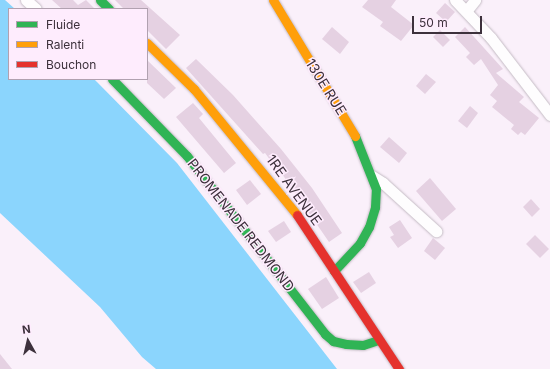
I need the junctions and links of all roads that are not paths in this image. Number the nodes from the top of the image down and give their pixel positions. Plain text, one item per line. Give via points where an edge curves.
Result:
1 (26, 0) edge
2 (100, 0) edge
3 (273, 0) edge
4 (455, 0) edge
5 (475, 0) edge
6 (35, 8) edge
7 (108, 8) edge
8 (467, 10) junction
9 (148, 44) edge
10 (113, 80) edge
11 (550, 115) edge
12 (372, 176) junction
13 (436, 231) dead end
14 (334, 271) junction
15 (378, 340) junction
16 (399, 369) edge

1 - 6 street
2 - 7 street
3 - 12 street, 130E RUE via 353,131
4 - 8 street
5 - 8 street
8 - 11 street
9 - 14 street, 1RE AVENUE via 194,89 262,167 291,205
10 - 15 street, PROMENADE REDMOND via 187,156 333,341 363,345
12 - 13 street
12 - 14 street, 130E RUE via 376,188 369,227 360,244
14 - 15 street, 1RE AVENUE
15 - 16 street, 1RE AVENUE

